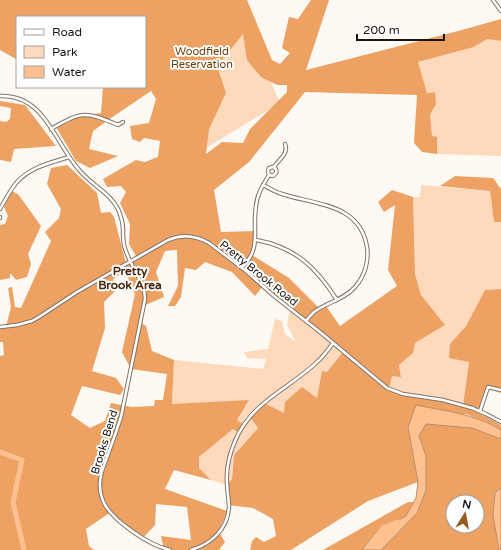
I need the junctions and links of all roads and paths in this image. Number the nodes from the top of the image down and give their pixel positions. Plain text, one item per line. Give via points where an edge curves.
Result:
1 (493, 0) edge
2 (501, 11) edge
3 (0, 96) edge
4 (123, 122) dead end
5 (51, 129) junction
6 (285, 144) dead end
7 (69, 157) junction
8 (274, 167) junction
9 (269, 175) junction
10 (263, 185) junction
11 (0, 209) edge
12 (256, 240) junction
13 (131, 261) junction
14 (242, 268) junction
15 (337, 300) junction
16 (306, 321) junction
17 (0, 327) edge
18 (333, 343) junction
19 (501, 390) edge
20 (480, 411) junction
21 (501, 422) edge
22 (170, 550) edge
23 (191, 550) edge

1 - 2 street
3 - 5 street, Brooks Bend via 14,97 31,104
4 - 5 street via 118,125 93,115 82,115 68,119
5 - 7 street, Brooks Bend
6 - 8 street via 284,155
7 - 11 street via 27,173 12,188
7 - 13 street, Brooks Bend via 80,172 109,196 118,208 123,224 124,245
8 - 9 street via 268,169
8 - 9 street via 276,173 273,176
9 - 10 street
10 - 12 street via 256,205
10 - 15 street via 281,194 338,209 359,227 367,249 366,268 354,289
12 - 14 street via 249,260
12 - 15 street via 280,246 304,261 324,280
13 - 14 street, Pretty Brook Road via 173,238 192,236 209,243
13 - 17 street, Pretty Brook Road via 32,321
13 - 22 street, Brooks Bend via 144,288 144,304 121,416 102,471 100,487 103,501 112,514 148,541
14 - 16 street, Pretty Brook Road
15 - 16 street via 314,312
16 - 18 street, Pretty Brook Road
18 - 20 street, Pretty Brook Road via 387,388
18 - 23 street via 318,362 260,406 244,425 232,449 228,466 229,508 224,524 210,541
19 - 20 street via 488,387
20 - 21 street, Pretty Brook Road

